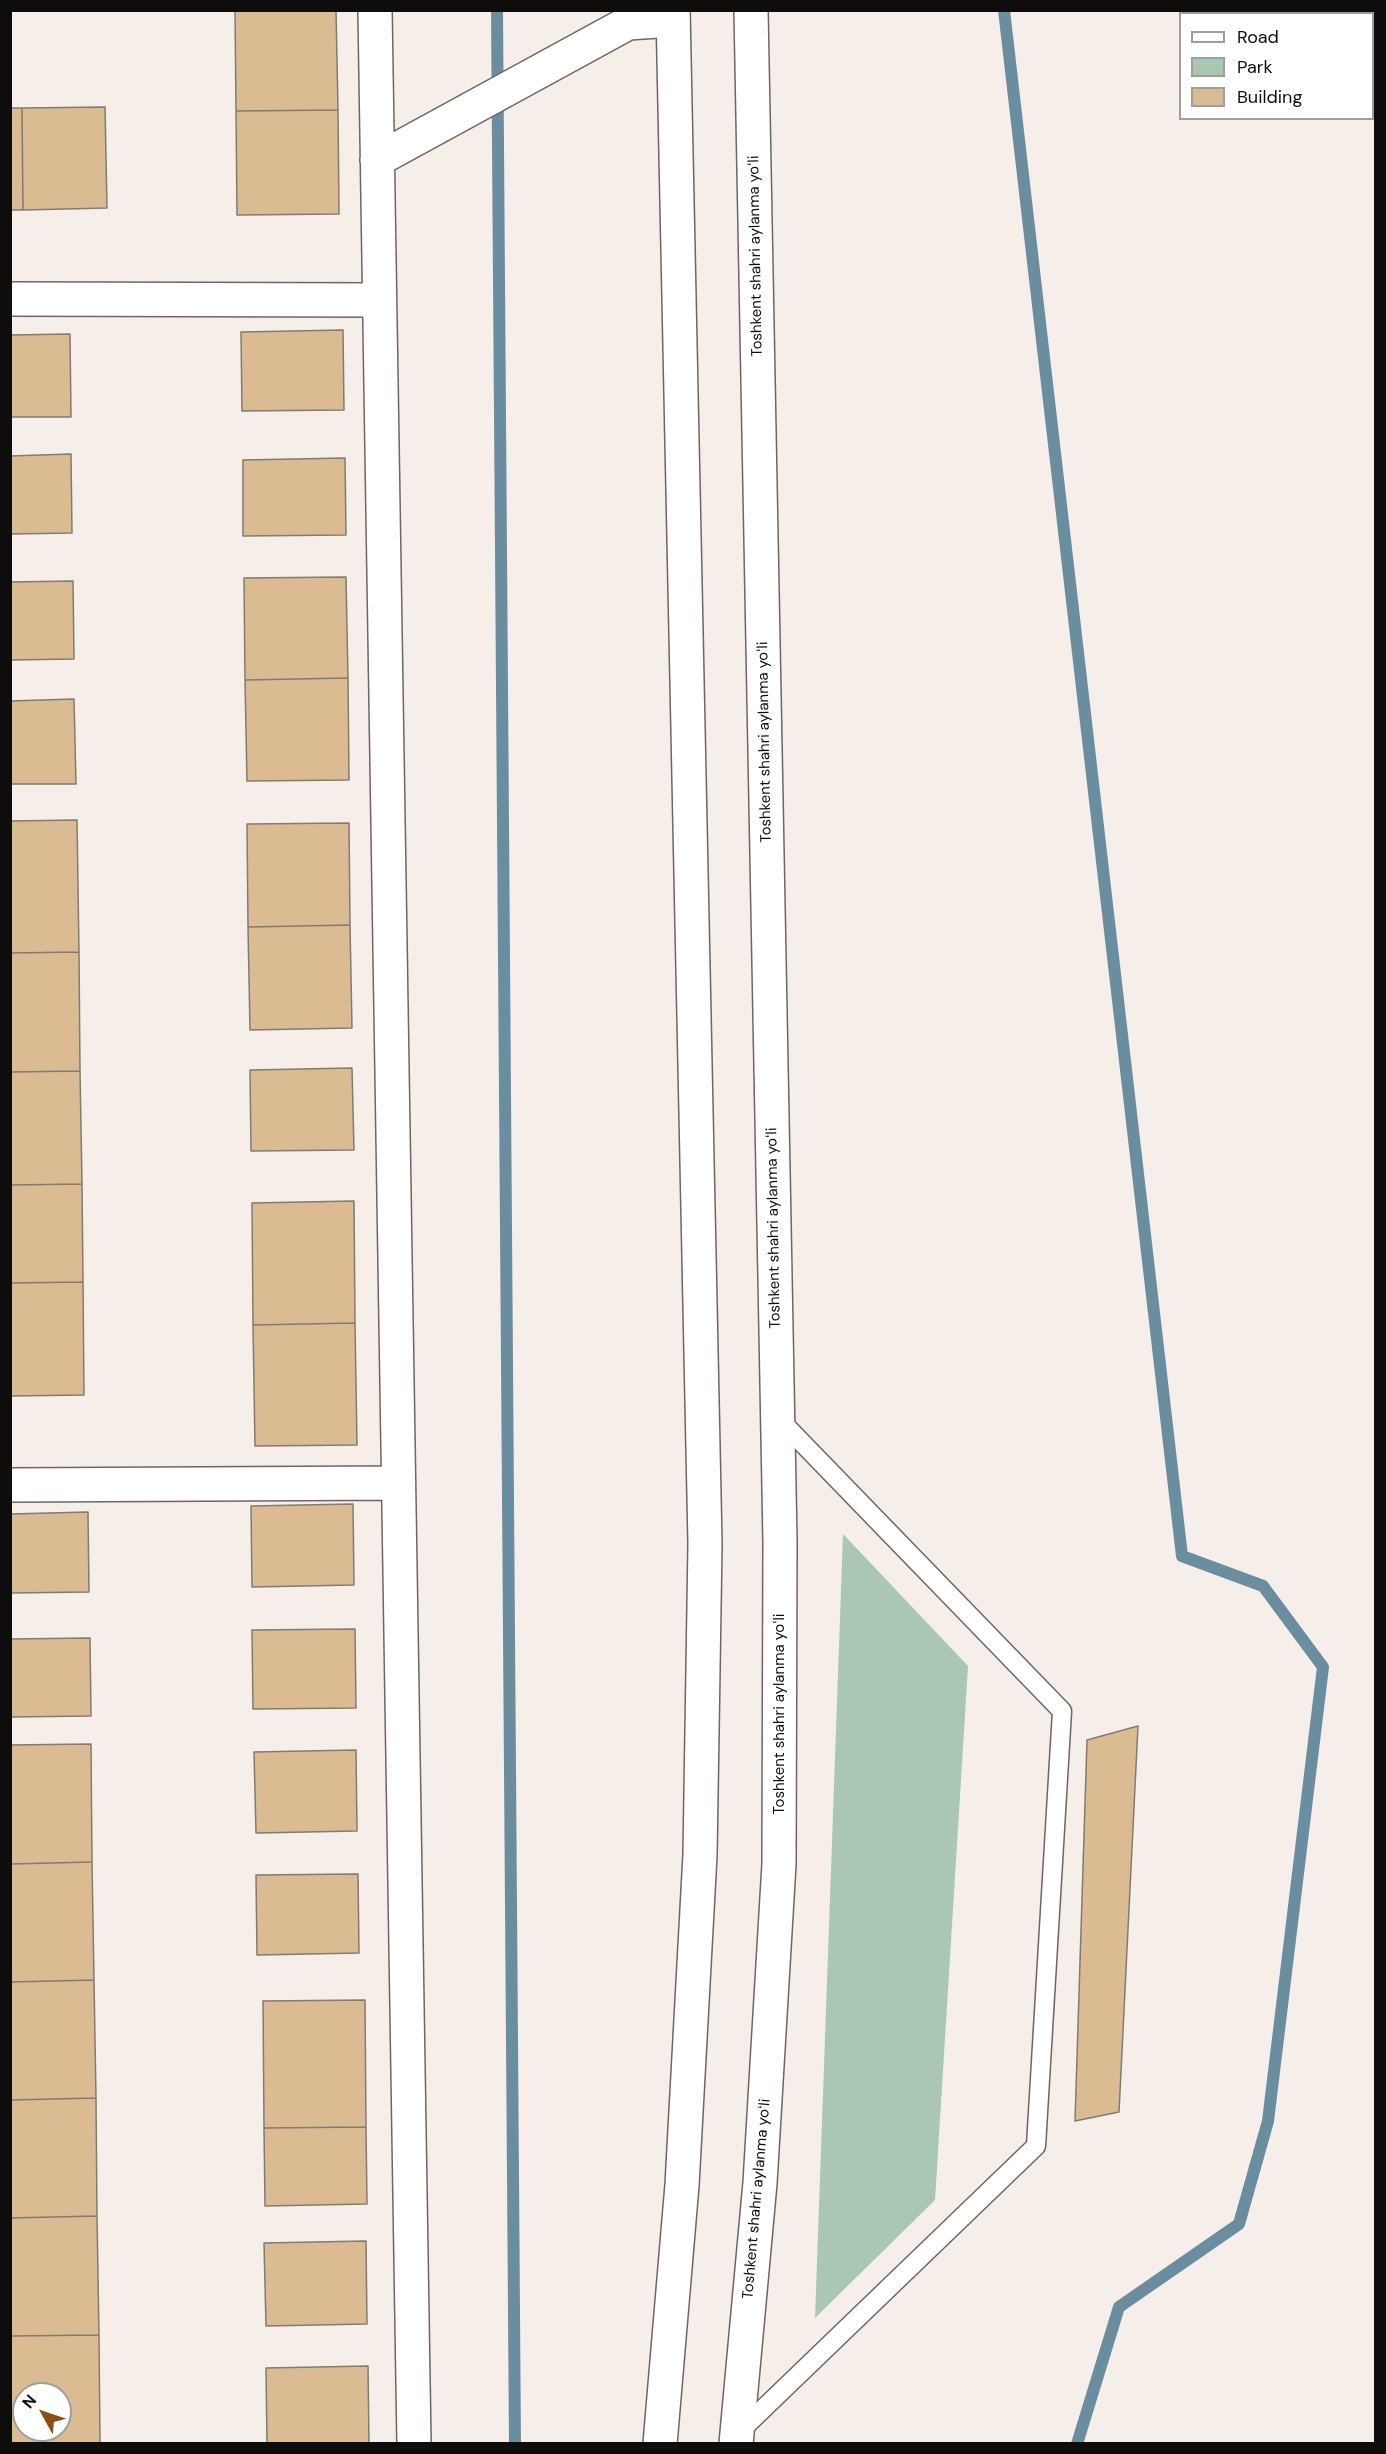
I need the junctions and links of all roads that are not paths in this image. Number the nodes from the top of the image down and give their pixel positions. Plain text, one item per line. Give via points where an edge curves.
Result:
1 (375, 10) edge
2 (751, 10) edge
3 (673, 15) edge
4 (377, 160) junction
5 (10, 299) edge
6 (379, 300) junction
7 (777, 1418) junction
8 (398, 1483) junction
9 (10, 1485) edge
10 (737, 2439) edge
11 (414, 2444) edge
12 (660, 2444) edge

1 - 4 main road
2 - 7 main road, Toshkent shahri aylanma yoʻli
3 - 4 main road via 628,22
3 - 12 main road via 705,1544 700,1855 681,2197
4 - 6 main road
5 - 6 main road
6 - 8 main road
7 - 10 main road, Toshkent shahri aylanma yoʻli via 779,1864 760,2183
7 - 10 lane via 1062,1711 1036,2146
8 - 9 main road
8 - 11 main road

